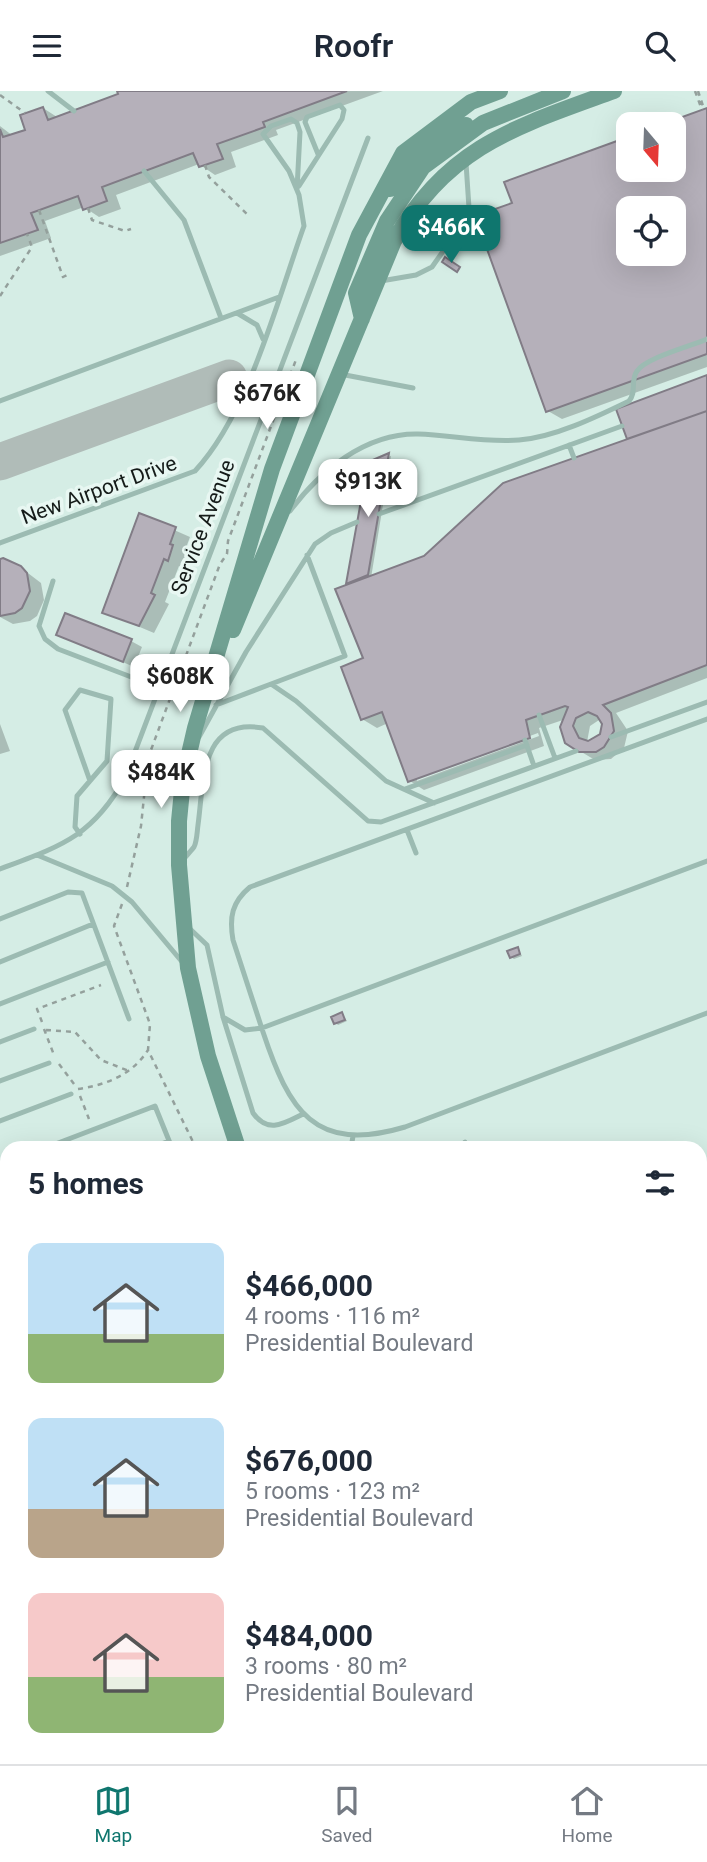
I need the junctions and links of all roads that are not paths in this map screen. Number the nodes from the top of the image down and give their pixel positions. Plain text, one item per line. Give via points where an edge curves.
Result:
1 (48, 91) edge
2 (500, 91) edge
3 (548, 91) edge
4 (563, 91) edge
5 (614, 91) edge
6 (74, 111) dead end
7 (368, 138) dead end
8 (318, 154) junction
9 (467, 156) junction
10 (144, 171) dead end
11 (297, 189) junction
12 (376, 203) junction
13 (377, 283) junction
14 (279, 297) junction
15 (237, 313) junction
16 (221, 319) junction
17 (362, 319) junction
18 (263, 339) junction
19 (707, 339) edge
20 (340, 374) junction
21 (413, 388) dead end
22 (0, 401) edge
23 (622, 426) dead end
24 (569, 445) junction
25 (574, 458) dead end
26 (379, 514) dead end
27 (357, 522) dead end
28 (0, 543) edge
29 (307, 555) junction
30 (259, 569) junction
31 (53, 581) dead end
32 (211, 680) junction
33 (271, 684) junction
34 (160, 688) junction
35 (707, 702) edge
36 (216, 705) junction
37 (539, 715) dead end
38 (707, 719) edge
39 (611, 737) dead end
40 (576, 751) dead end
41 (555, 758) junction
42 (188, 759) junction
43 (534, 766) junction
44 (90, 781) junction
45 (403, 789) junction
46 (433, 803) junction
47 (407, 830) junction
48 (79, 834) junction
49 (416, 853) dead end
50 (37, 855) junction
51 (707, 861) edge
52 (179, 865) junction
53 (0, 869) edge
54 (0, 919) edge
55 (183, 923) junction
56 (93, 924) junction
57 (0, 962) edge
58 (108, 963) junction
59 (188, 968) junction
60 (0, 1004) edge
61 (707, 1013) edge
62 (223, 1017) junction
63 (129, 1019) dead end
64 (262, 1028) junction
65 (34, 1029) dead end
66 (0, 1042) edge
67 (49, 1063) dead end
68 (0, 1081) edge
69 (71, 1094) dead end
70 (303, 1114) junction
71 (0, 1121) edge
72 (353, 1136) junction
73 (64, 1141) edge
74 (168, 1141) edge
75 (236, 1141) edge
76 (352, 1141) edge

1 - 6 lane
2 - 12 main road via 471,102 403,153
3 - 12 main road via 482,116 438,141
4 - 17 main road via 483,124 423,167 387,221 356,293
5 - 9 main road via 523,125
7 - 34 lane, Service Avenue
8 - 8 lane via 342,119 340,105 307,117
8 - 11 lane
9 - 13 main road via 434,183 411,211
9 - 13 lane via 469,208 432,267
10 - 16 lane via 184,220
11 - 11 lane via 263,134 291,119 300,132
11 - 14 lane, New Airport Drive via 304,226
12 - 32 main road via 338,286 272,469
13 - 17 main road
14 - 15 lane
14 - 18 lane, New Airport Drive
15 - 16 lane
15 - 18 lane via 257,325
16 - 22 lane
17 - 20 main road
18 - 28 lane, New Airport Drive via 233,419 195,471
19 - 30 lane via 646,363 637,370 632,398 617,407 535,438 414,434 376,442 348,455 322,474 291,509
20 - 21 lane
20 - 30 main road
23 - 24 lane
24 - 25 lane
24 - 26 lane
27 - 29 lane via 331,533
29 - 33 lane via 345,656
29 - 36 lane
30 - 32 main road
31 - 34 lane via 39,626 45,639 58,649
32 - 42 main road
33 - 36 lane
33 - 45 lane via 386,781
34 - 48 lane, Service Avenue via 109,807
35 - 39 lane
36 - 42 lane
37 - 41 lane
38 - 47 lane
40 - 41 lane
41 - 43 lane
42 - 52 main road via 179,821
43 - 45 lane via 526,742
43 - 46 lane
44 - 44 lane via 65,710 80,690 111,699 107,761
44 - 48 lane via 77,796 75,827
45 - 46 lane
46 - 52 lane via 381,822 368,821 263,727 248,725 228,730 206,760 195,845
47 - 49 lane
47 - 64 lane via 250,887 236,902 230,922 233,940
48 - 50 lane, Service Avenue
50 - 53 lane, Service Avenue
50 - 59 lane via 112,886 132,902
51 - 64 lane
52 - 55 main road
54 - 56 lane via 68,892 82,893
55 - 59 main road
55 - 62 lane via 207,945
56 - 57 lane
56 - 58 lane
58 - 60 lane
58 - 63 lane
59 - 75 main road via 208,1056
61 - 72 lane via 405,1127
62 - 64 lane via 245,1030
62 - 70 lane via 253,1113 260,1122 269,1127 280,1125
64 - 70 lane via 279,1081
65 - 66 lane
67 - 68 lane
69 - 71 lane
70 - 72 lane
72 - 76 lane
73 - 74 lane via 155,1107

